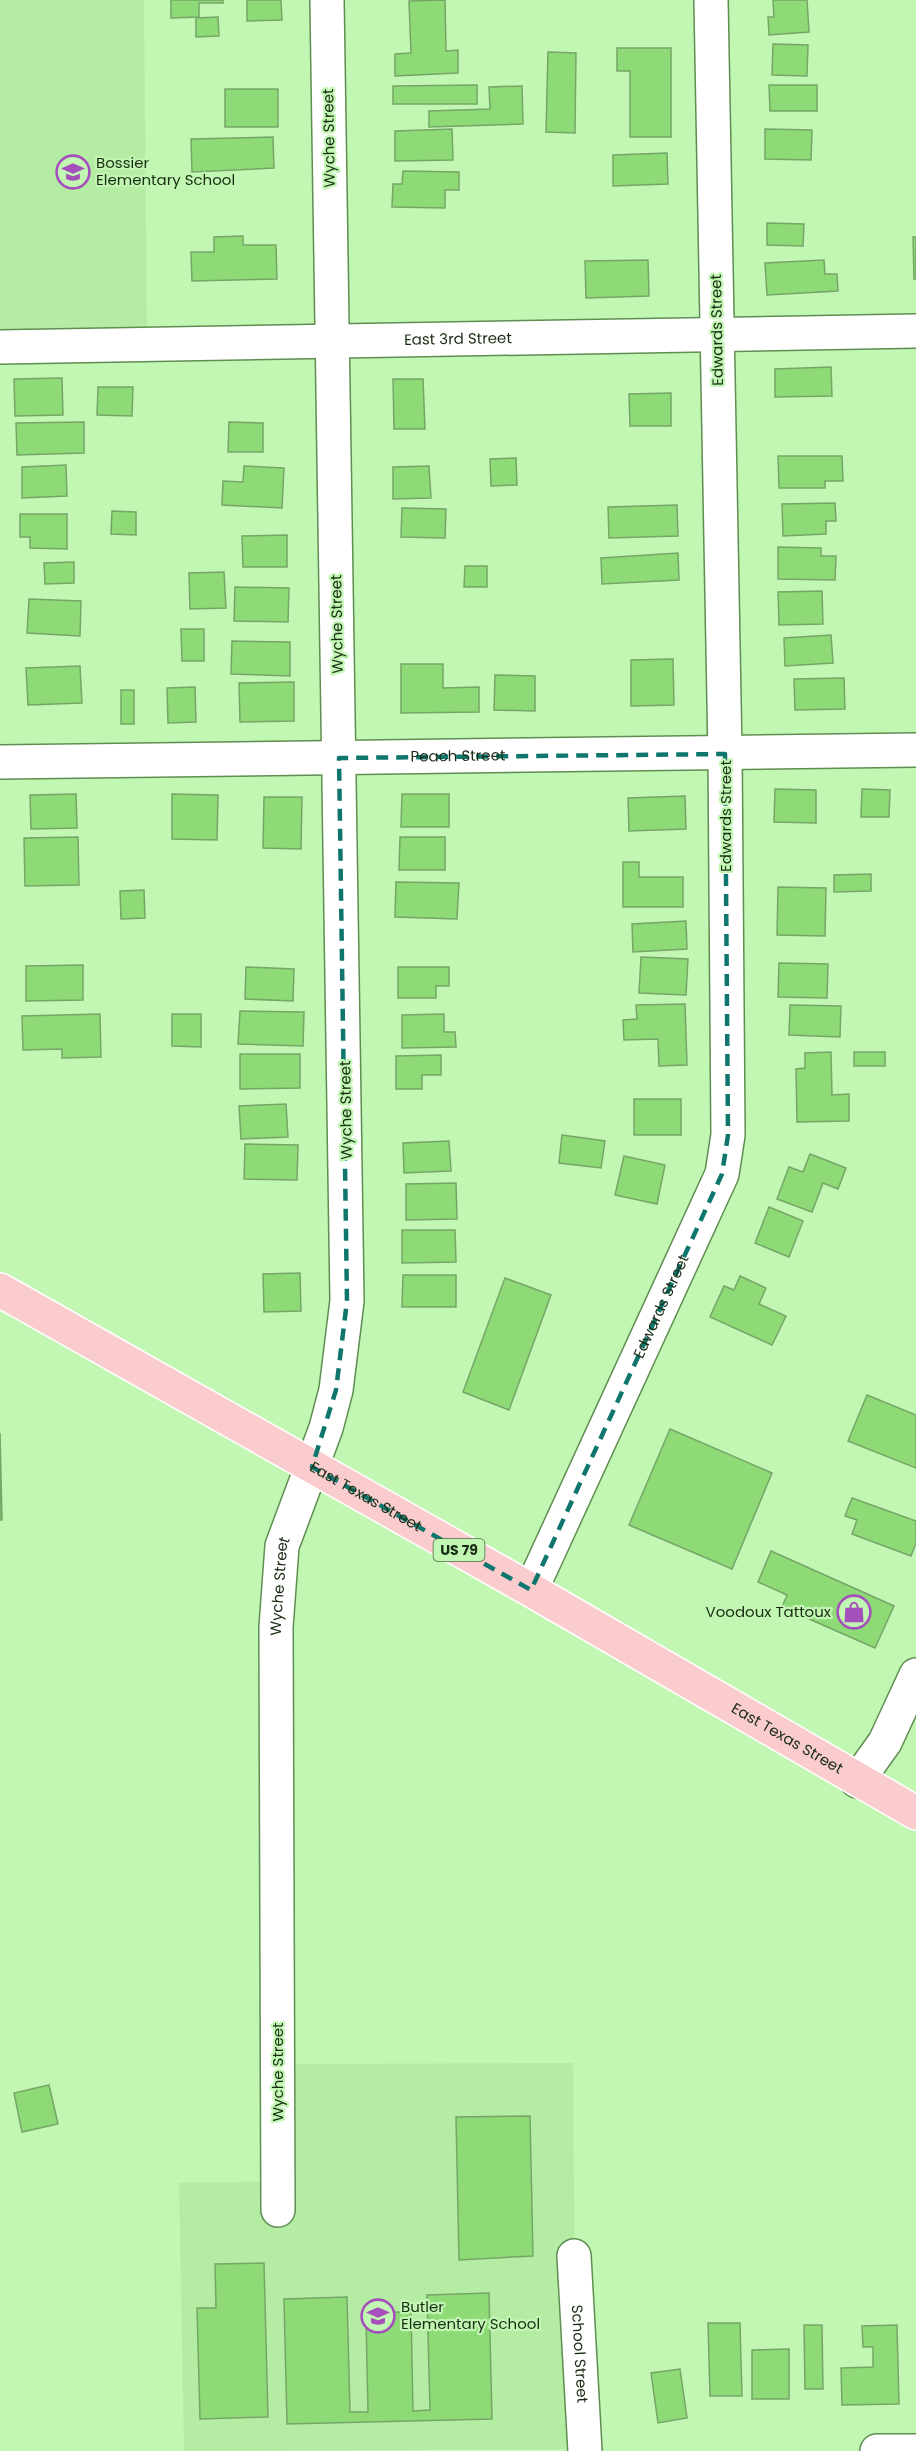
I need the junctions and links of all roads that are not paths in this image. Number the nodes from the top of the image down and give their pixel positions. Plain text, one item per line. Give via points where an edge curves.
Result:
1 (327, 0) edge
2 (711, 0) edge
3 (916, 331) edge
4 (717, 334) junction
5 (333, 340) junction
6 (0, 347) edge
7 (916, 750) edge
8 (725, 754) junction
9 (339, 758) junction
10 (0, 762) edge
11 (0, 1290) edge
12 (312, 1467) junction
13 (531, 1590) junction
14 (916, 1676) edge
15 (857, 1780) junction
16 (916, 1813) edge
17 (278, 2210) dead end
18 (574, 2256) dead end
19 (585, 2451) edge
20 (877, 2451) edge
21 (916, 2451) edge

1 - 5 street, Wyche Street
2 - 4 street, Edwards Street
3 - 4 street, East 3rd Street
4 - 5 street, East 3rd Street
4 - 8 street, Edwards Street
5 - 6 street, East 3rd Street
5 - 9 street, Wyche Street
7 - 8 street, Peach Street
8 - 9 street, Peach Street
8 - 13 street, Edwards Street via 728,1135 722,1174
9 - 10 street, Peach Street
9 - 12 street, Wyche Street via 347,1301 336,1390
11 - 12 main road, East Texas Street / US 79
12 - 13 main road, East Texas Street / US 79
12 - 17 street, Wyche Street via 282,1546 276,1627
13 - 15 main road, East Texas Street / US 79
14 - 15 street via 885,1742
15 - 16 main road, East Texas Street / US 79
18 - 19 street, School Street
20 - 21 street

